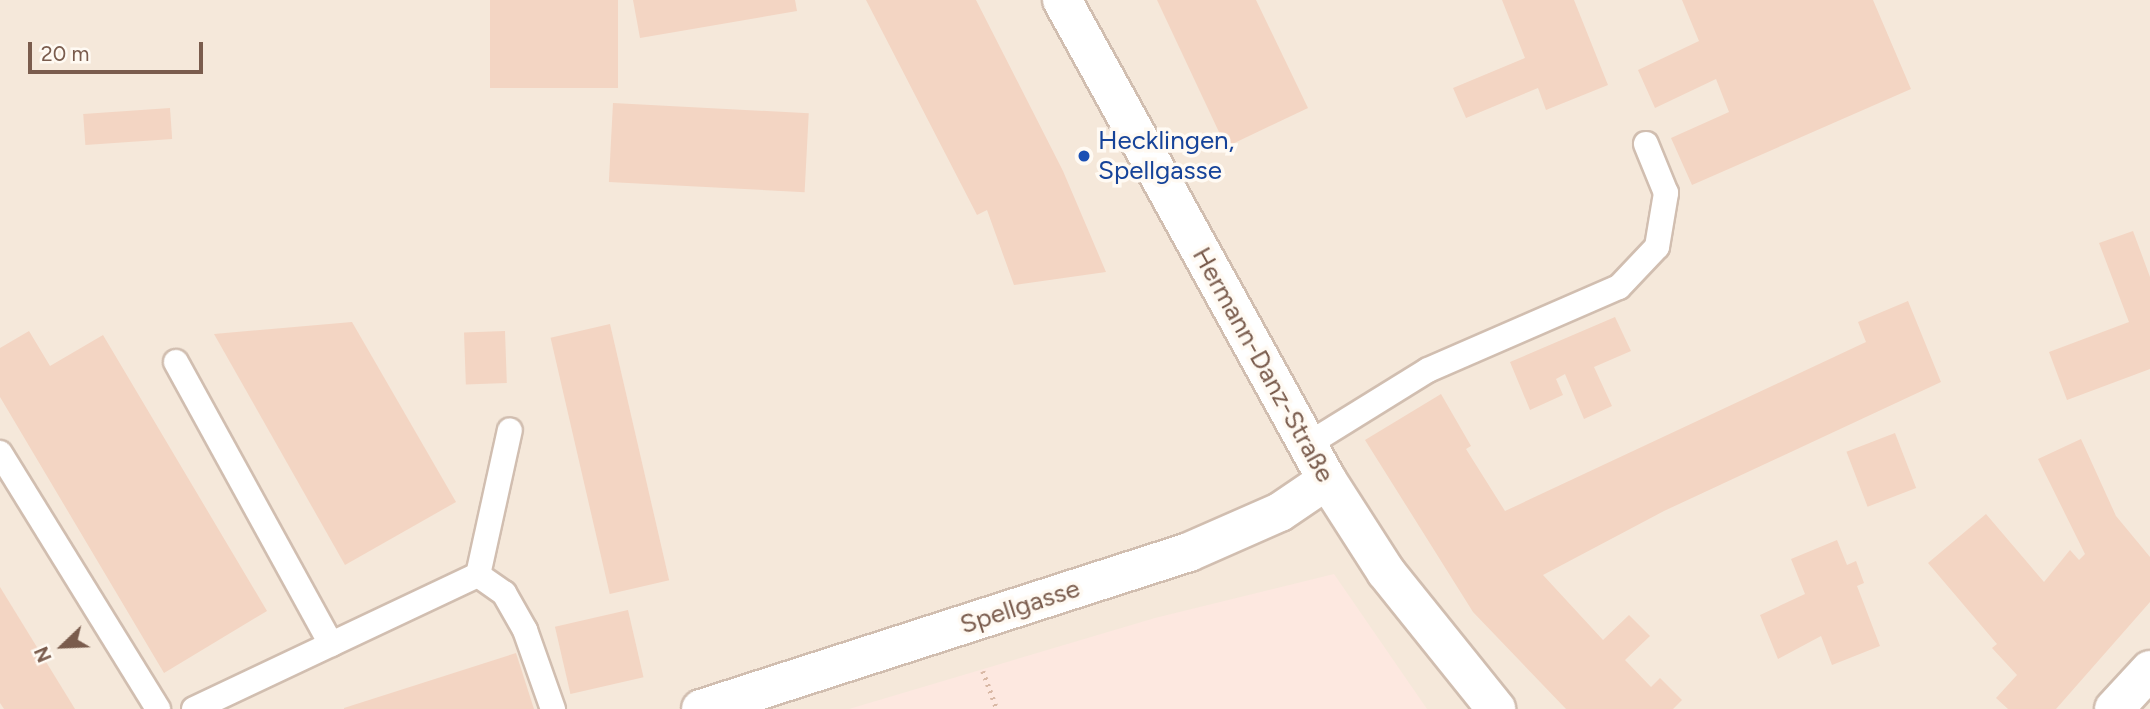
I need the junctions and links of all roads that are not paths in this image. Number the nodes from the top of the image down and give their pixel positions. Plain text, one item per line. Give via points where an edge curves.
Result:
1 (1062, 0) edge
2 (1646, 144) dead end
3 (176, 362) dead end
4 (510, 430) dead end
5 (1307, 445) junction
6 (0, 453) edge
7 (1327, 480) junction
8 (478, 575) junction
9 (331, 644) junction
10 (2150, 670) edge
11 (159, 709) edge
12 (194, 709) edge
13 (553, 709) edge
14 (701, 709) edge
15 (1496, 709) edge
16 (2113, 709) edge

1 - 5 street, Hermann-Danz-Straße
2 - 5 lane via 1666,192 1657,247 1619,287 1428,370
3 - 9 lane
4 - 8 lane
5 - 7 street, Hermann-Danz-Straße
6 - 11 lane
7 - 14 street, Spellgasse via 1280,512 1189,552
7 - 15 street, Hermann-Danz-Straße via 1386,572
8 - 9 lane
8 - 13 lane via 504,593 525,630
9 - 12 lane
10 - 16 street

